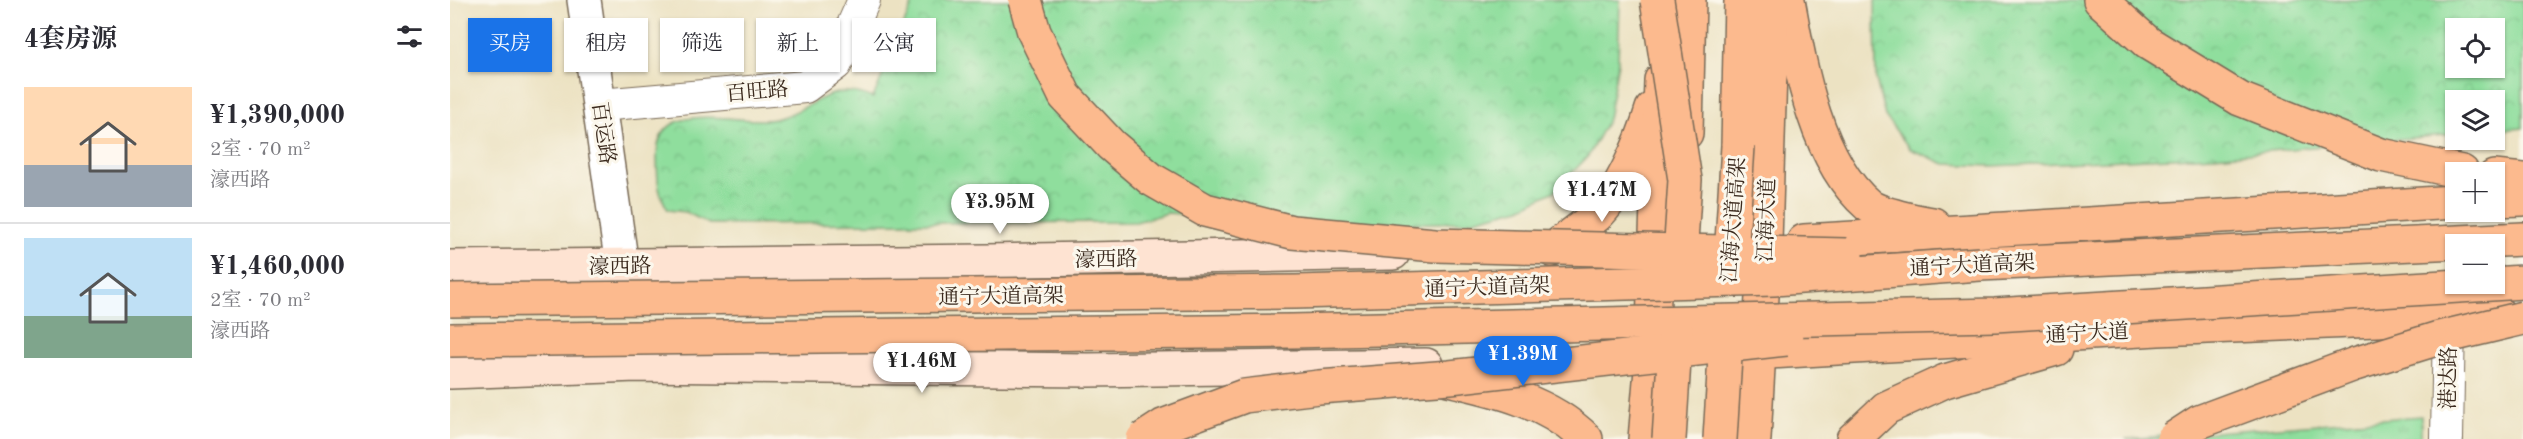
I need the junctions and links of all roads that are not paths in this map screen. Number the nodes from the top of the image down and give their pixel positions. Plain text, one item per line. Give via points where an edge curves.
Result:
1 (584, 0) edge
2 (864, 0) edge
3 (1025, 0) edge
4 (1657, 0) edge
5 (1662, 0) edge
6 (1689, 0) edge
7 (1741, 0) edge
8 (1772, 0) edge
9 (1788, 0) edge
10 (2100, 0) edge
11 (1661, 82) junction
12 (600, 105) junction
13 (2445, 168) edge
14 (2505, 178) edge
15 (1685, 180) junction
16 (2523, 180) edge
17 (2523, 199) edge
18 (2505, 200) edge
19 (2445, 203) edge
20 (2004, 230) junction
21 (2523, 239) edge
22 (1766, 243) junction
23 (1654, 248) junction
24 (1552, 250) junction
25 (1980, 264) junction
26 (622, 266) junction
27 (450, 267) edge
28 (2523, 282) edge
29 (450, 300) edge
30 (1995, 315) junction
31 (2523, 316) edge
32 (2449, 317) junction
33 (2158, 329) junction
34 (450, 340) edge
35 (1761, 353) junction
36 (1652, 358) junction
37 (1393, 366) junction
38 (450, 372) edge
39 (1143, 439) edge
40 (1586, 439) edge
41 (1645, 439) edge
42 (1669, 439) edge
43 (1720, 439) edge
44 (1754, 439) edge
45 (1853, 439) edge
46 (2174, 439) edge
47 (2447, 439) edge

1 - 12 street, 百运路
2 - 12 street, 百旺路 via 836,64 805,87
3 - 25 main road, bridge via 1034,32 1065,96 1111,145 1151,179 1205,210 1292,232 1435,245 1846,255
4 - 15 main road, bridge
5 - 11 main road
6 - 15 main road, bridge
7 - 43 main road, 江海大道高架, bridge via 1738,146
8 - 22 main road, 江海大道
9 - 20 main road via 1803,82 1832,156 1869,206 1915,222
10 - 13 main road via 2148,43 2240,99 2381,155
11 - 23 main road
11 - 24 main road via 1645,134 1618,185 1598,214
12 - 26 street, 百运路
14 - 16 main road
15 - 42 main road, bridge
17 - 18 main road
19 - 20 main road
20 - 22 main road
21 - 25 main road, 通宁大道高架
22 - 23 main road
22 - 35 main road, 江海大道
23 - 24 main road, 濠西路
23 - 36 main road
24 - 26 main road, 濠西路
25 - 29 main road, 通宁大道高架, bridge via 1774,279 1296,292
26 - 27 main road, 濠西路
28 - 30 main road, 通宁大道高架, bridge
30 - 34 main road, 通宁大道高架, bridge via 1292,331
30 - 39 main road, bridge via 1450,377 1244,396 1163,426
31 - 32 main road, 通宁大道
31 - 46 main road, bridge via 2355,364 2199,422
32 - 33 main road, 通宁大道
32 - 47 street, 港达路
33 - 35 main road, 通宁大道
33 - 45 main road via 2044,351 1945,381 1886,408
35 - 36 main road, 通宁大道
35 - 44 main road, 江海大道
36 - 37 main road
36 - 41 main road
37 - 38 main road via 1088,370 637,365
37 - 40 main road via 1497,390 1544,408

